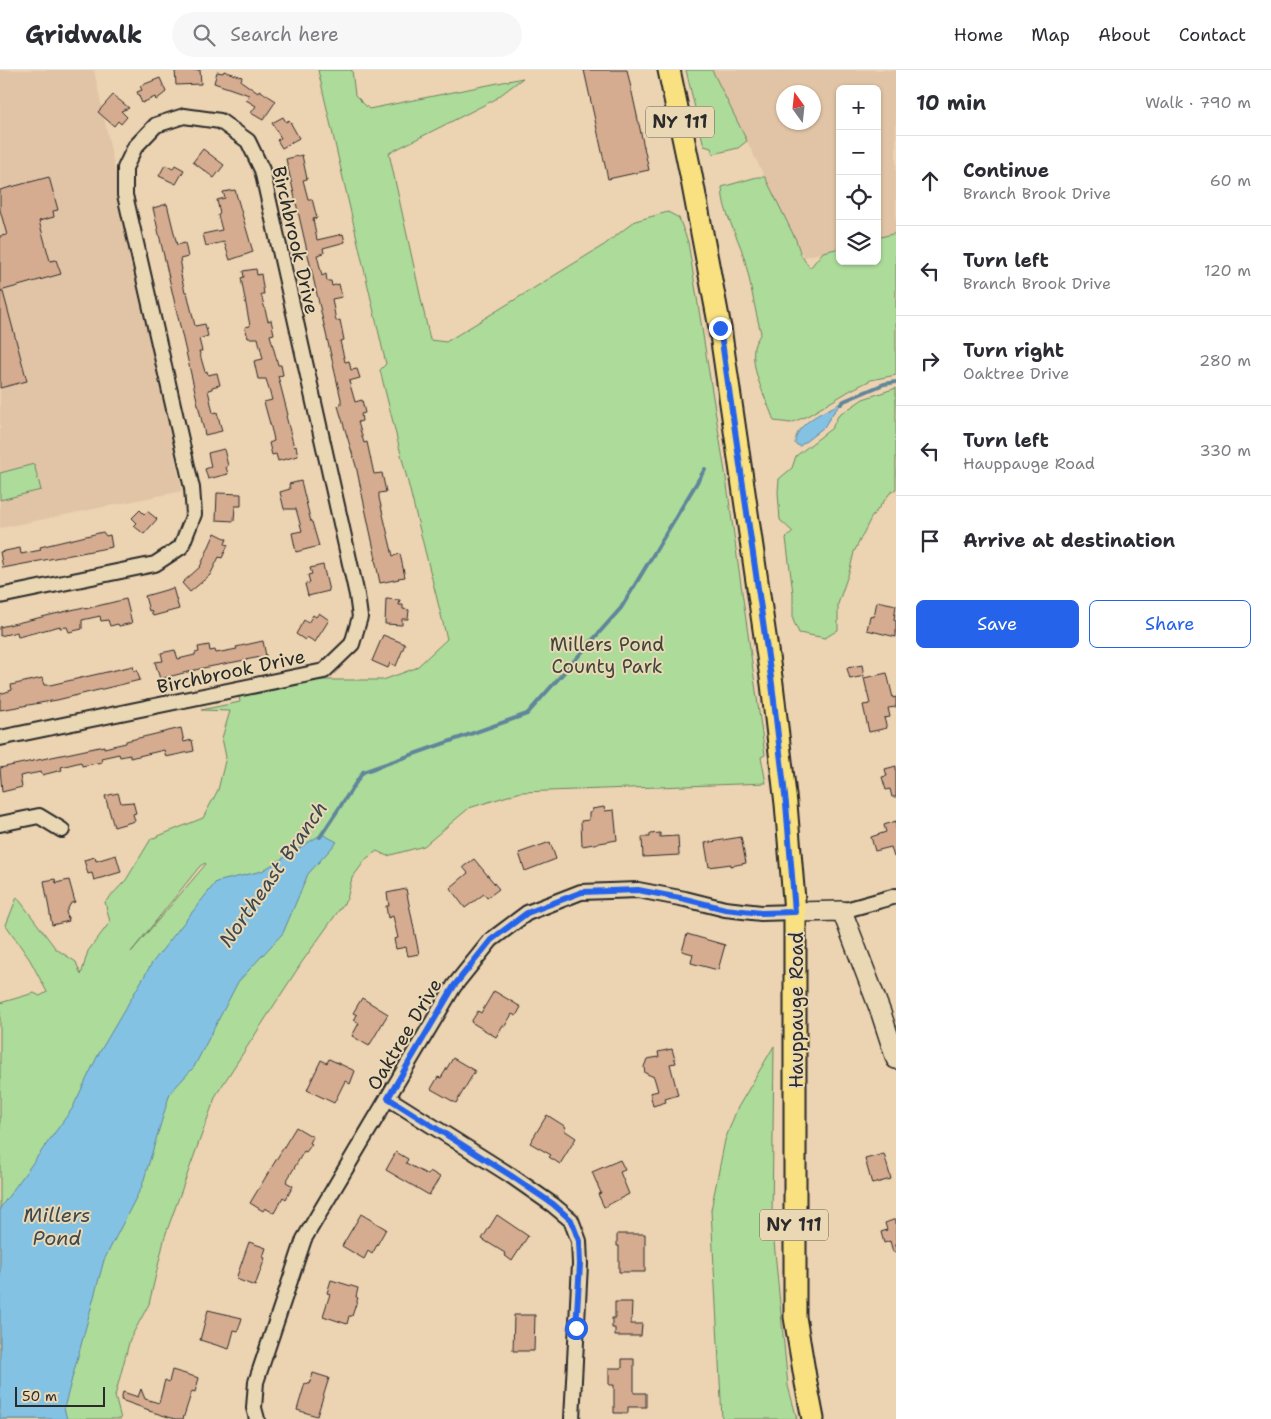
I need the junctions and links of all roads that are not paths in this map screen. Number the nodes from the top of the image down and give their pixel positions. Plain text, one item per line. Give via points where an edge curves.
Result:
1 (669, 70) edge
2 (0, 596) edge
3 (0, 738) edge
4 (0, 824) edge
5 (62, 830) dead end
6 (896, 896) edge
7 (842, 911) junction
8 (795, 912) junction
9 (896, 1060) edge
10 (388, 1098) junction
11 (257, 1419) edge
12 (572, 1419) edge
13 (813, 1419) edge

1 - 8 main road, Hauppauge Road / NY 111 via 720,328 772,684
2 - 3 street, Birchbrook Drive via 155,564 181,547 194,514 192,488 125,195 125,168 135,147 156,125 184,116 220,121 248,141 262,170 357,595 360,617 352,644 324,671
4 - 5 street via 39,816
6 - 7 street
7 - 8 street
7 - 9 street
8 - 10 street, Oaktree Drive via 725,909 638,890 582,892 527,913 491,940 454,986
8 - 13 main road, Hauppauge Road / NY 111 via 795,1317
10 - 11 street, Oaktree Drive via 304,1239 256,1382 254,1408
10 - 12 street via 510,1175 571,1220 579,1241 580,1264

